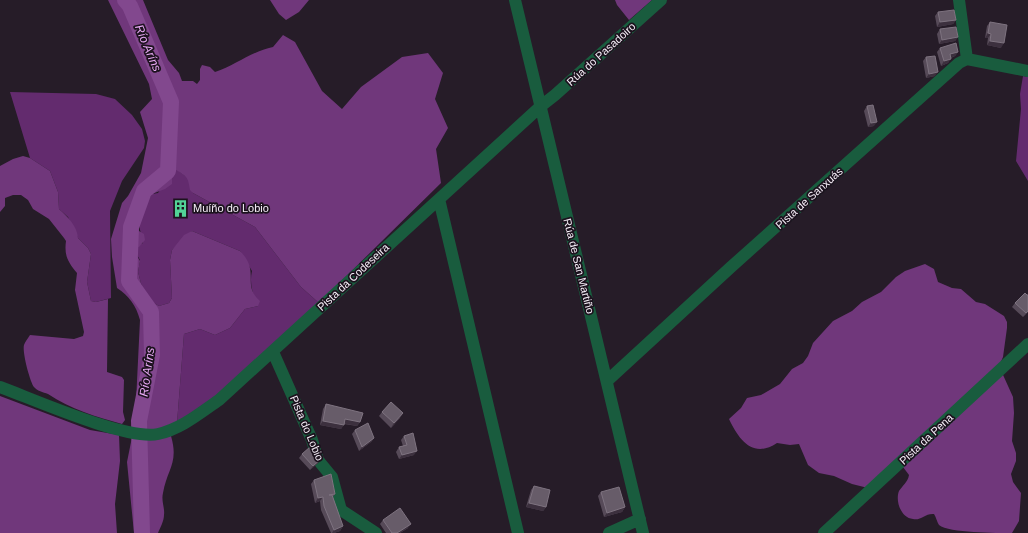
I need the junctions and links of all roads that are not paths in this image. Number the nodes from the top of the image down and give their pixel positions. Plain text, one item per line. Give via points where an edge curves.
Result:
1 (515, 0) edge
2 (661, 0) edge
3 (959, 0) edge
4 (967, 59) junction
5 (1028, 71) edge
6 (540, 106) junction
7 (439, 199) junction
8 (1028, 344) edge
9 (273, 352) junction
10 (607, 381) junction
11 (0, 387) edge
12 (640, 520) junction
13 (376, 533) edge
14 (518, 533) edge
15 (609, 533) edge
16 (643, 533) edge
17 (824, 533) edge

1 - 6 street, Rúa de San Martiño
2 - 6 street, Rúa do Pasadoiro
3 - 4 street
4 - 5 street
4 - 10 street, Pista de Sanxuás via 872,141
6 - 7 street, Pista da Codeseira
6 - 10 street, Rúa de San Martiño
7 - 9 street, Pista da Codeseira
7 - 14 street
8 - 17 street, Pista da Pena
9 - 11 street, Pista da Codeseira via 219,400 184,424 157,434 132,434
9 - 13 street, Pista do Lobio via 312,440 318,460 332,477 342,510
10 - 12 street, Rúa de San Martiño
12 - 15 street
12 - 16 street, Rúa de San Martiño

